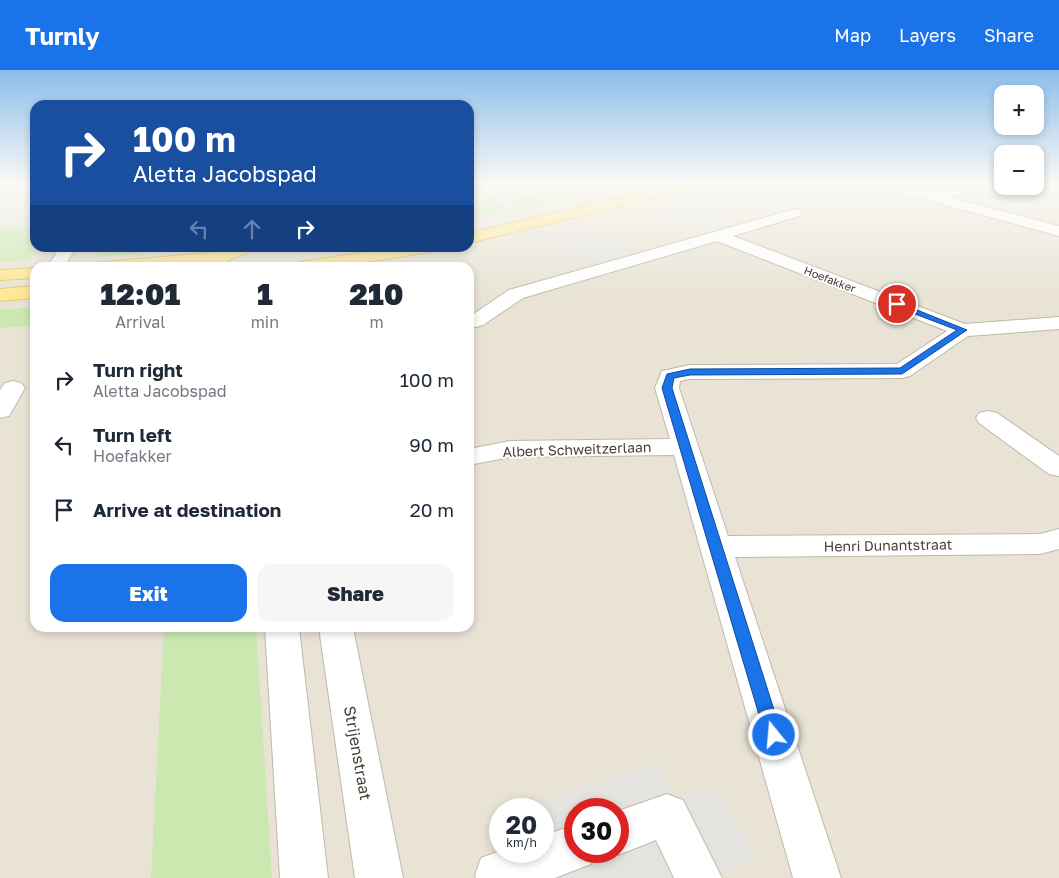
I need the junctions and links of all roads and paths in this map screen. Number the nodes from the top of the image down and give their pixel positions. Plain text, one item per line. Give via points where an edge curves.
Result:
1 (493, 222) edge
2 (537, 222) edge
3 (766, 222) edge
4 (1026, 222) edge
5 (474, 226) edge
6 (1059, 231) edge
7 (719, 236) junction
8 (474, 237) edge
9 (237, 252) edge
10 (398, 252) edge
11 (216, 262) edge
12 (337, 262) edge
13 (30, 273) edge
14 (0, 275) edge
15 (30, 292) edge
16 (0, 295) edge
17 (476, 321) dead end
18 (1059, 324) edge
19 (963, 330) junction
20 (13, 388) dead end
21 (0, 411) edge
22 (988, 418) dead end
23 (686, 447) junction
24 (474, 456) edge
25 (1059, 468) edge
26 (1059, 539) edge
27 (716, 547) junction
28 (282, 632) edge
29 (337, 632) edge
30 (629, 829) edge
31 (564, 852) edge
32 (498, 875) dead end
33 (304, 878) edge
34 (380, 878) edge
35 (698, 878) edge
36 (817, 878) edge

1 - 5 main road
2 - 8 main road
3 - 7 street
4 - 6 street
7 - 17 street via 516,294
7 - 19 street, Hoefakker
9 - 11 main road
10 - 12 main road
13 - 14 main road
15 - 16 main road
18 - 19 street, Hoefakker
19 - 23 street via 902,371 690,372 670,376 667,388
20 - 21 street
22 - 25 street
23 - 24 street, Albert Schweitzerlaan via 510,449
23 - 27 street
26 - 27 street, Henri Dunantstraat via 1040,544
27 - 36 street
28 - 33 street
29 - 34 street, Strijenstraat
30 - 35 street via 667,815
31 - 32 street

